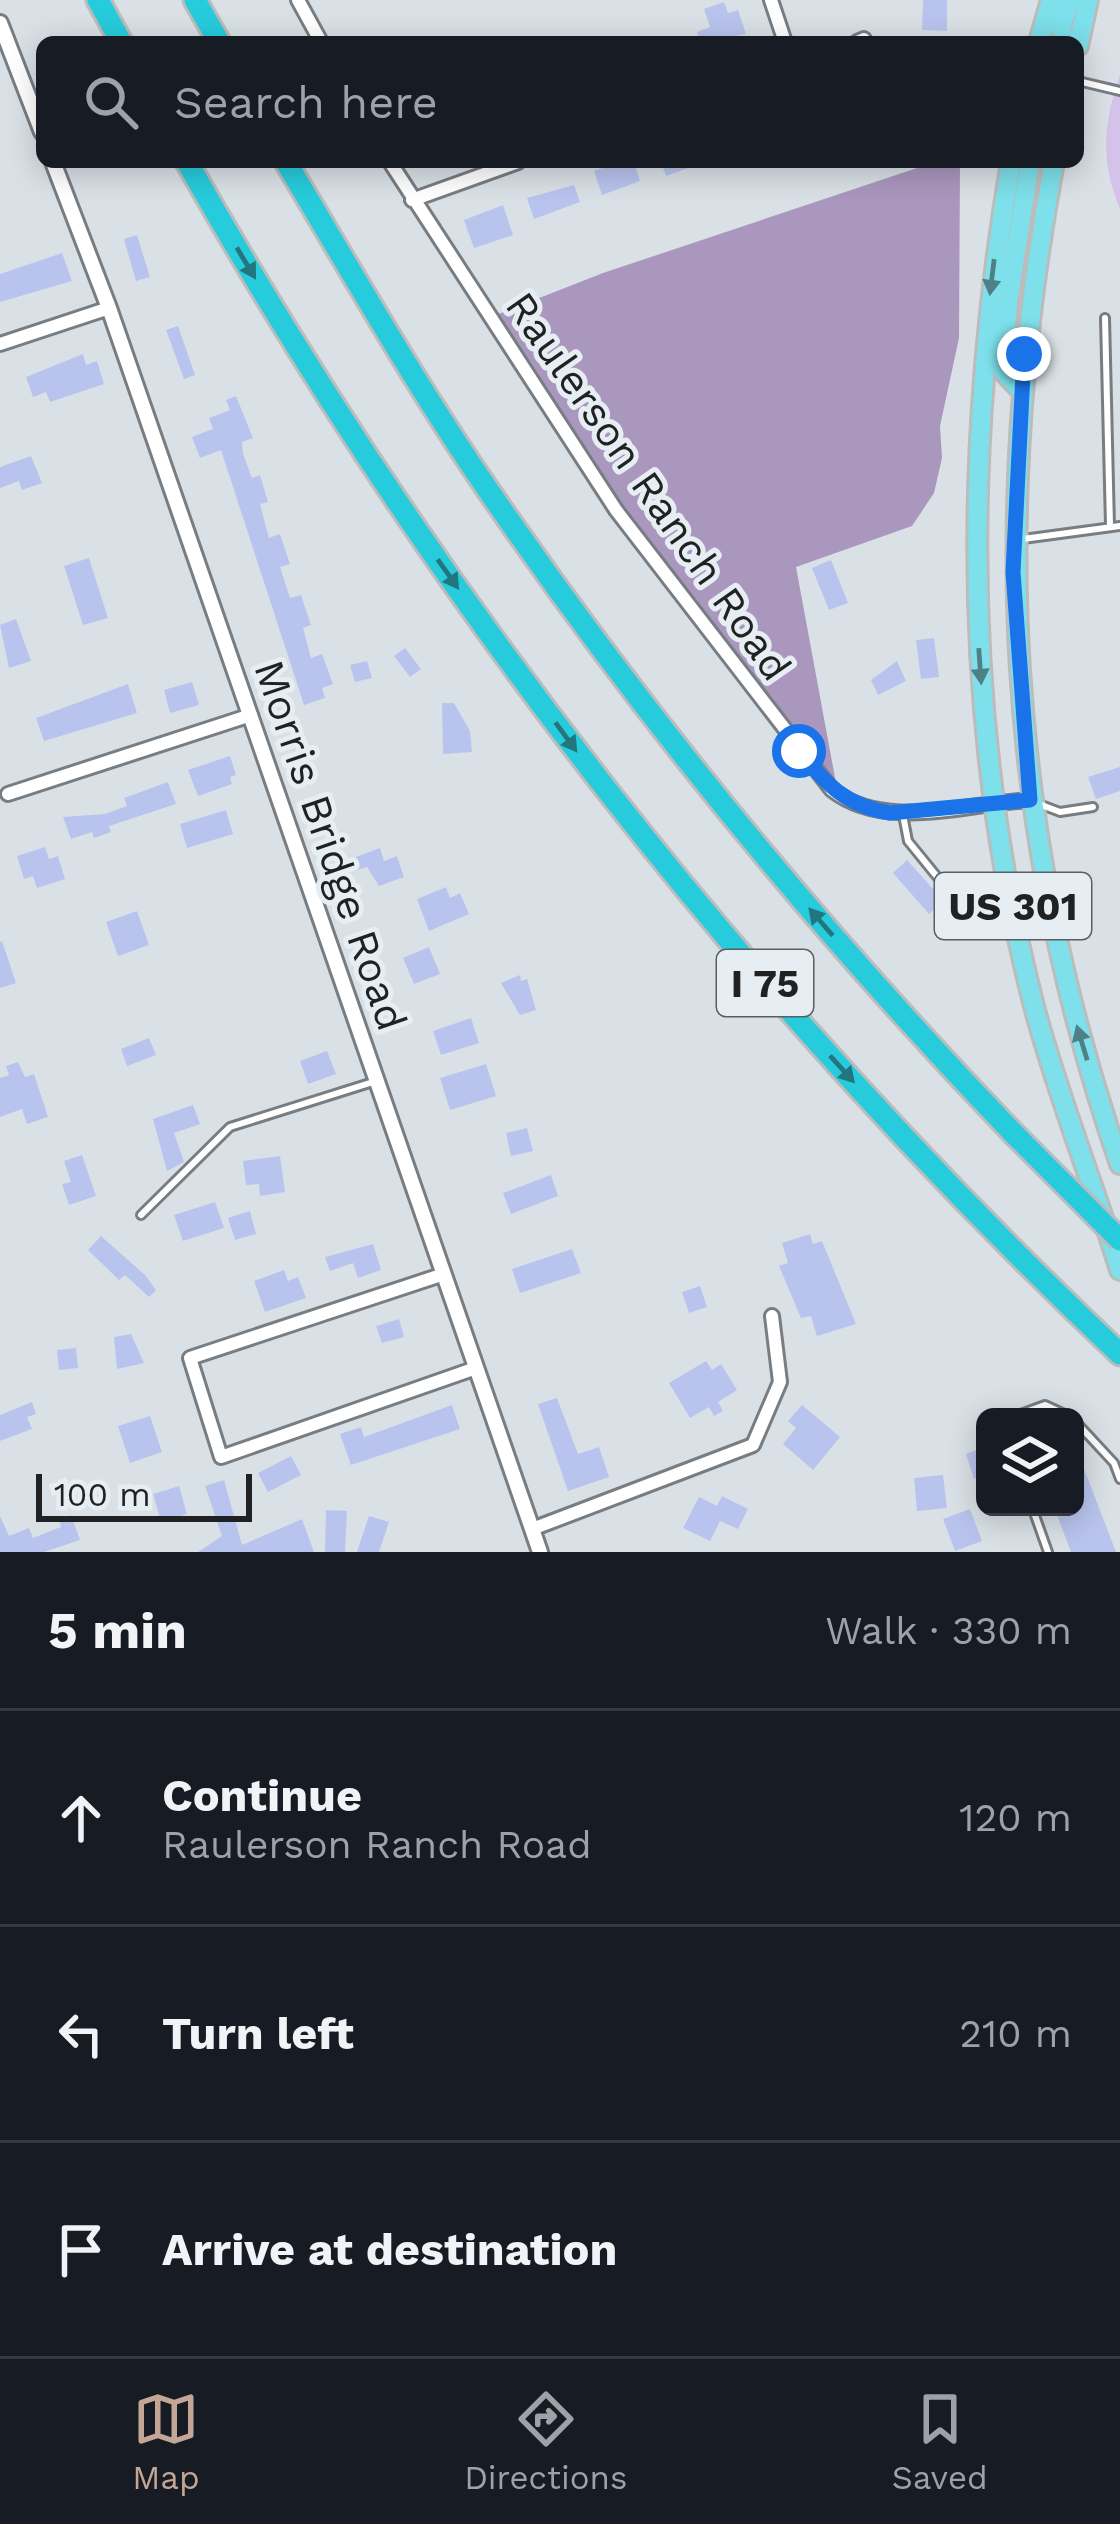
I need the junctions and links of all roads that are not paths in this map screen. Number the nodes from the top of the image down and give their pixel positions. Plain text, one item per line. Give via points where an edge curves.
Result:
1 (98, 0) edge
2 (195, 0) edge
3 (298, 0) edge
4 (771, 0) edge
5 (1051, 0) edge
6 (1070, 0) edge
7 (1088, 0) edge
8 (0, 23) edge
9 (119, 36) edge
10 (216, 36) edge
11 (318, 36) edge
12 (783, 36) edge
13 (1041, 36) edge
14 (1064, 36) edge
15 (1080, 36) edge
16 (1084, 82) edge
17 (1120, 91) edge
18 (36, 116) edge
19 (55, 168) edge
20 (191, 168) edge
21 (290, 168) edge
22 (393, 168) edge
23 (501, 168) edge
24 (1010, 168) edge
25 (1029, 168) edge
26 (1053, 168) edge
27 (412, 200) junction
28 (109, 308) junction
29 (1106, 318) dead end
30 (0, 344) edge
31 (1021, 390) junction
32 (1115, 526) edge
33 (1013, 540) junction
34 (251, 715) junction
35 (8, 794) dead end
36 (1030, 800) junction
37 (995, 802) junction
38 (1093, 807) dead end
39 (903, 812) junction
40 (943, 884) dead end
41 (377, 1081) junction
42 (1115, 1130) edge
43 (1120, 1164) edge
44 (141, 1215) dead end
45 (1120, 1240) edge
46 (1120, 1270) edge
47 (444, 1274) junction
48 (772, 1316) dead end
49 (1120, 1354) edge
50 (476, 1369) junction
51 (1084, 1431) edge
52 (1120, 1479) edge
53 (1035, 1516) edge
54 (532, 1529) junction
55 (540, 1552) edge
56 (1048, 1552) edge

1 - 9 highway
2 - 10 highway
3 - 11 street
4 - 12 street
5 - 13 main road
6 - 14 main road
7 - 15 main road
8 - 18 street
16 - 17 lane
19 - 28 street, Morris Bridge Road
20 -> 49 highway, I 75 via 340,416 575,751 808,1032
45 -> 21 highway, I 75, bridge via 823,926 635,693 472,466
22 - 27 street, Raulerson Ranch Road
23 - 27 street
24 -> 37 main road, US 301 via 975,468 975,595
25 - 31 main road via 1003,370
26 - 31 main road, US 301
27 - 39 street, Raulerson Ranch Road via 616,510 799,751 848,802
28 - 30 street
28 - 34 street, Morris Bridge Road
29 - 32 lane
31 - 33 main road, US 301
32 - 33 lane
33 - 36 main road, US 301
34 - 35 street
34 - 41 street, Morris Bridge Road
36 - 37 street, Raulerson Ranch Road
36 - 38 lane via 1060,812
42 -> 36 main road, US 301 via 1060,960
37 - 39 street, Raulerson Ranch Road
37 - 46 main road, US 301 via 1035,1009
39 - 40 lane via 908,841
41 - 44 lane via 230,1127
41 - 47 street, Morris Bridge Road
42 - 43 main road, US 301
47 - 50 street, Morris Bridge Road
47 - 50 street via 190,1358 221,1457
48 - 54 street via 780,1382 753,1445
50 - 54 street, Morris Bridge Road
51 - 52 lane
53 - 56 lane
54 - 55 street, Morris Bridge Road

